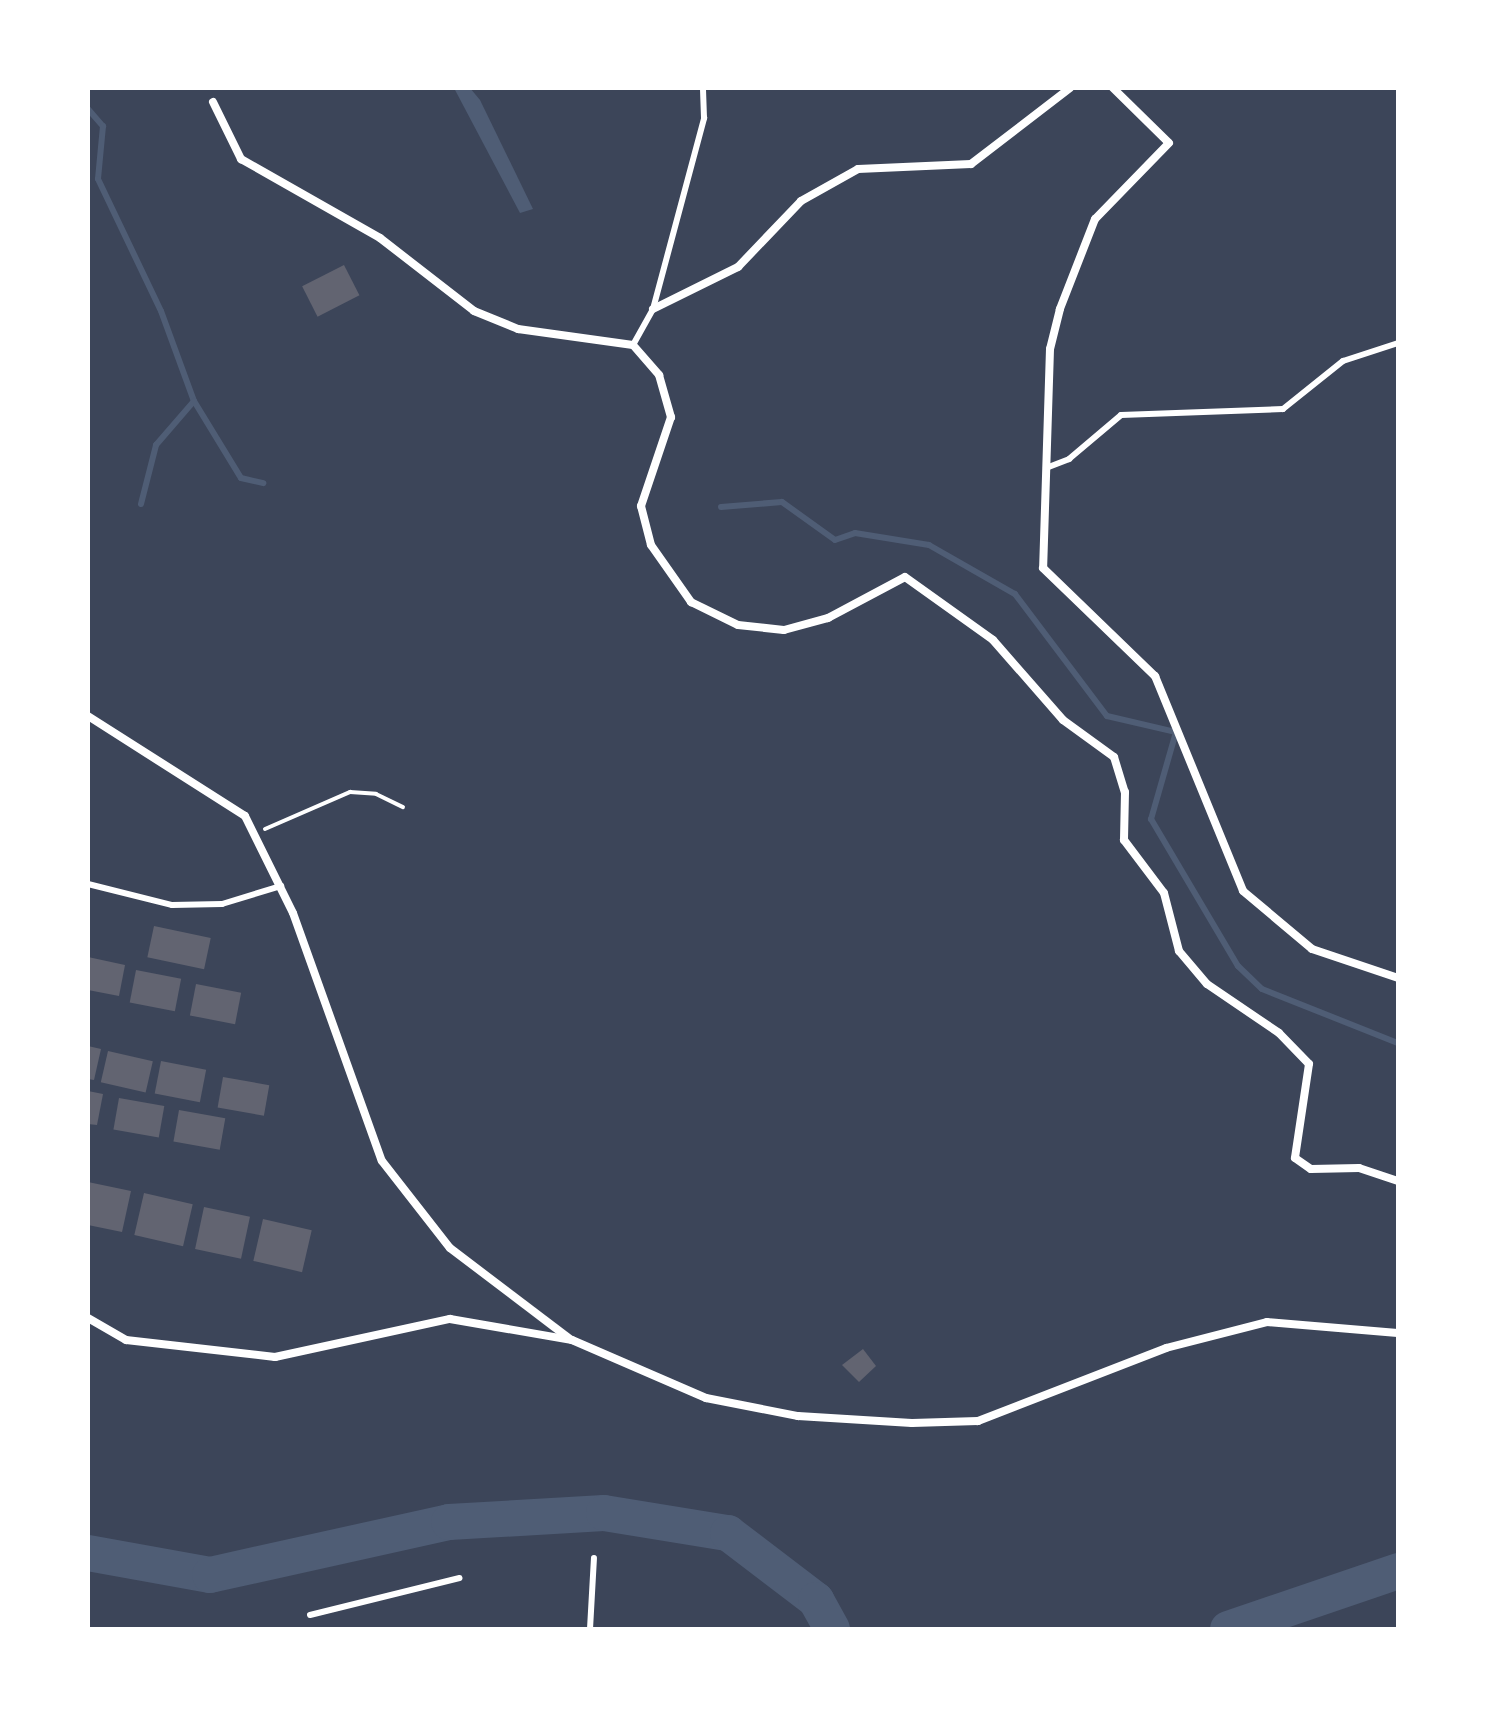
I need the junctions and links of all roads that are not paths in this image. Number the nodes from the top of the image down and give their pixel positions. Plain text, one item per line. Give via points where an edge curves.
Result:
1 (703, 88) edge
2 (1070, 88) edge
3 (1113, 88) edge
4 (213, 102) dead end
5 (653, 309) junction
6 (1398, 343) edge
7 (633, 345) junction
8 (1046, 468) junction
9 (88, 716) edge
10 (88, 884) edge
11 (281, 886) junction
12 (1398, 978) edge
13 (1398, 1181) edge
14 (88, 1318) edge
15 (1398, 1333) edge
16 (572, 1340) junction
17 (594, 1558) dead end
18 (460, 1578) dead end
19 (310, 1615) dead end
20 (590, 1629) edge

1 - 5 lane via 704,118
2 - 5 street via 971,164 858,169 801,201 738,267
3 - 8 street via 1169,143 1095,219 1060,309 1050,349
4 - 7 street via 241,159 380,238 474,311 518,329
5 - 7 lane
6 - 8 lane via 1343,361 1283,409 1121,415 1069,459
7 - 13 street via 659,375 671,417 641,506 651,545 691,602 738,625 784,630 828,618 905,577 993,640 1063,720 1114,757 1125,792 1124,840 1164,893 1179,951 1207,984 1279,1033 1309,1064 1295,1158 1311,1169 1359,1168
8 - 12 street via 1043,568 1155,676 1243,891 1312,949
9 - 11 street via 222,797 256,834
10 - 11 lane via 172,905 222,904
11 - 16 street via 382,1161 450,1248
14 - 16 street via 126,1340 275,1357 450,1319
15 - 16 street via 1267,1322 1166,1348 978,1421 912,1423 798,1416 706,1398
17 - 20 lane
18 - 19 lane

